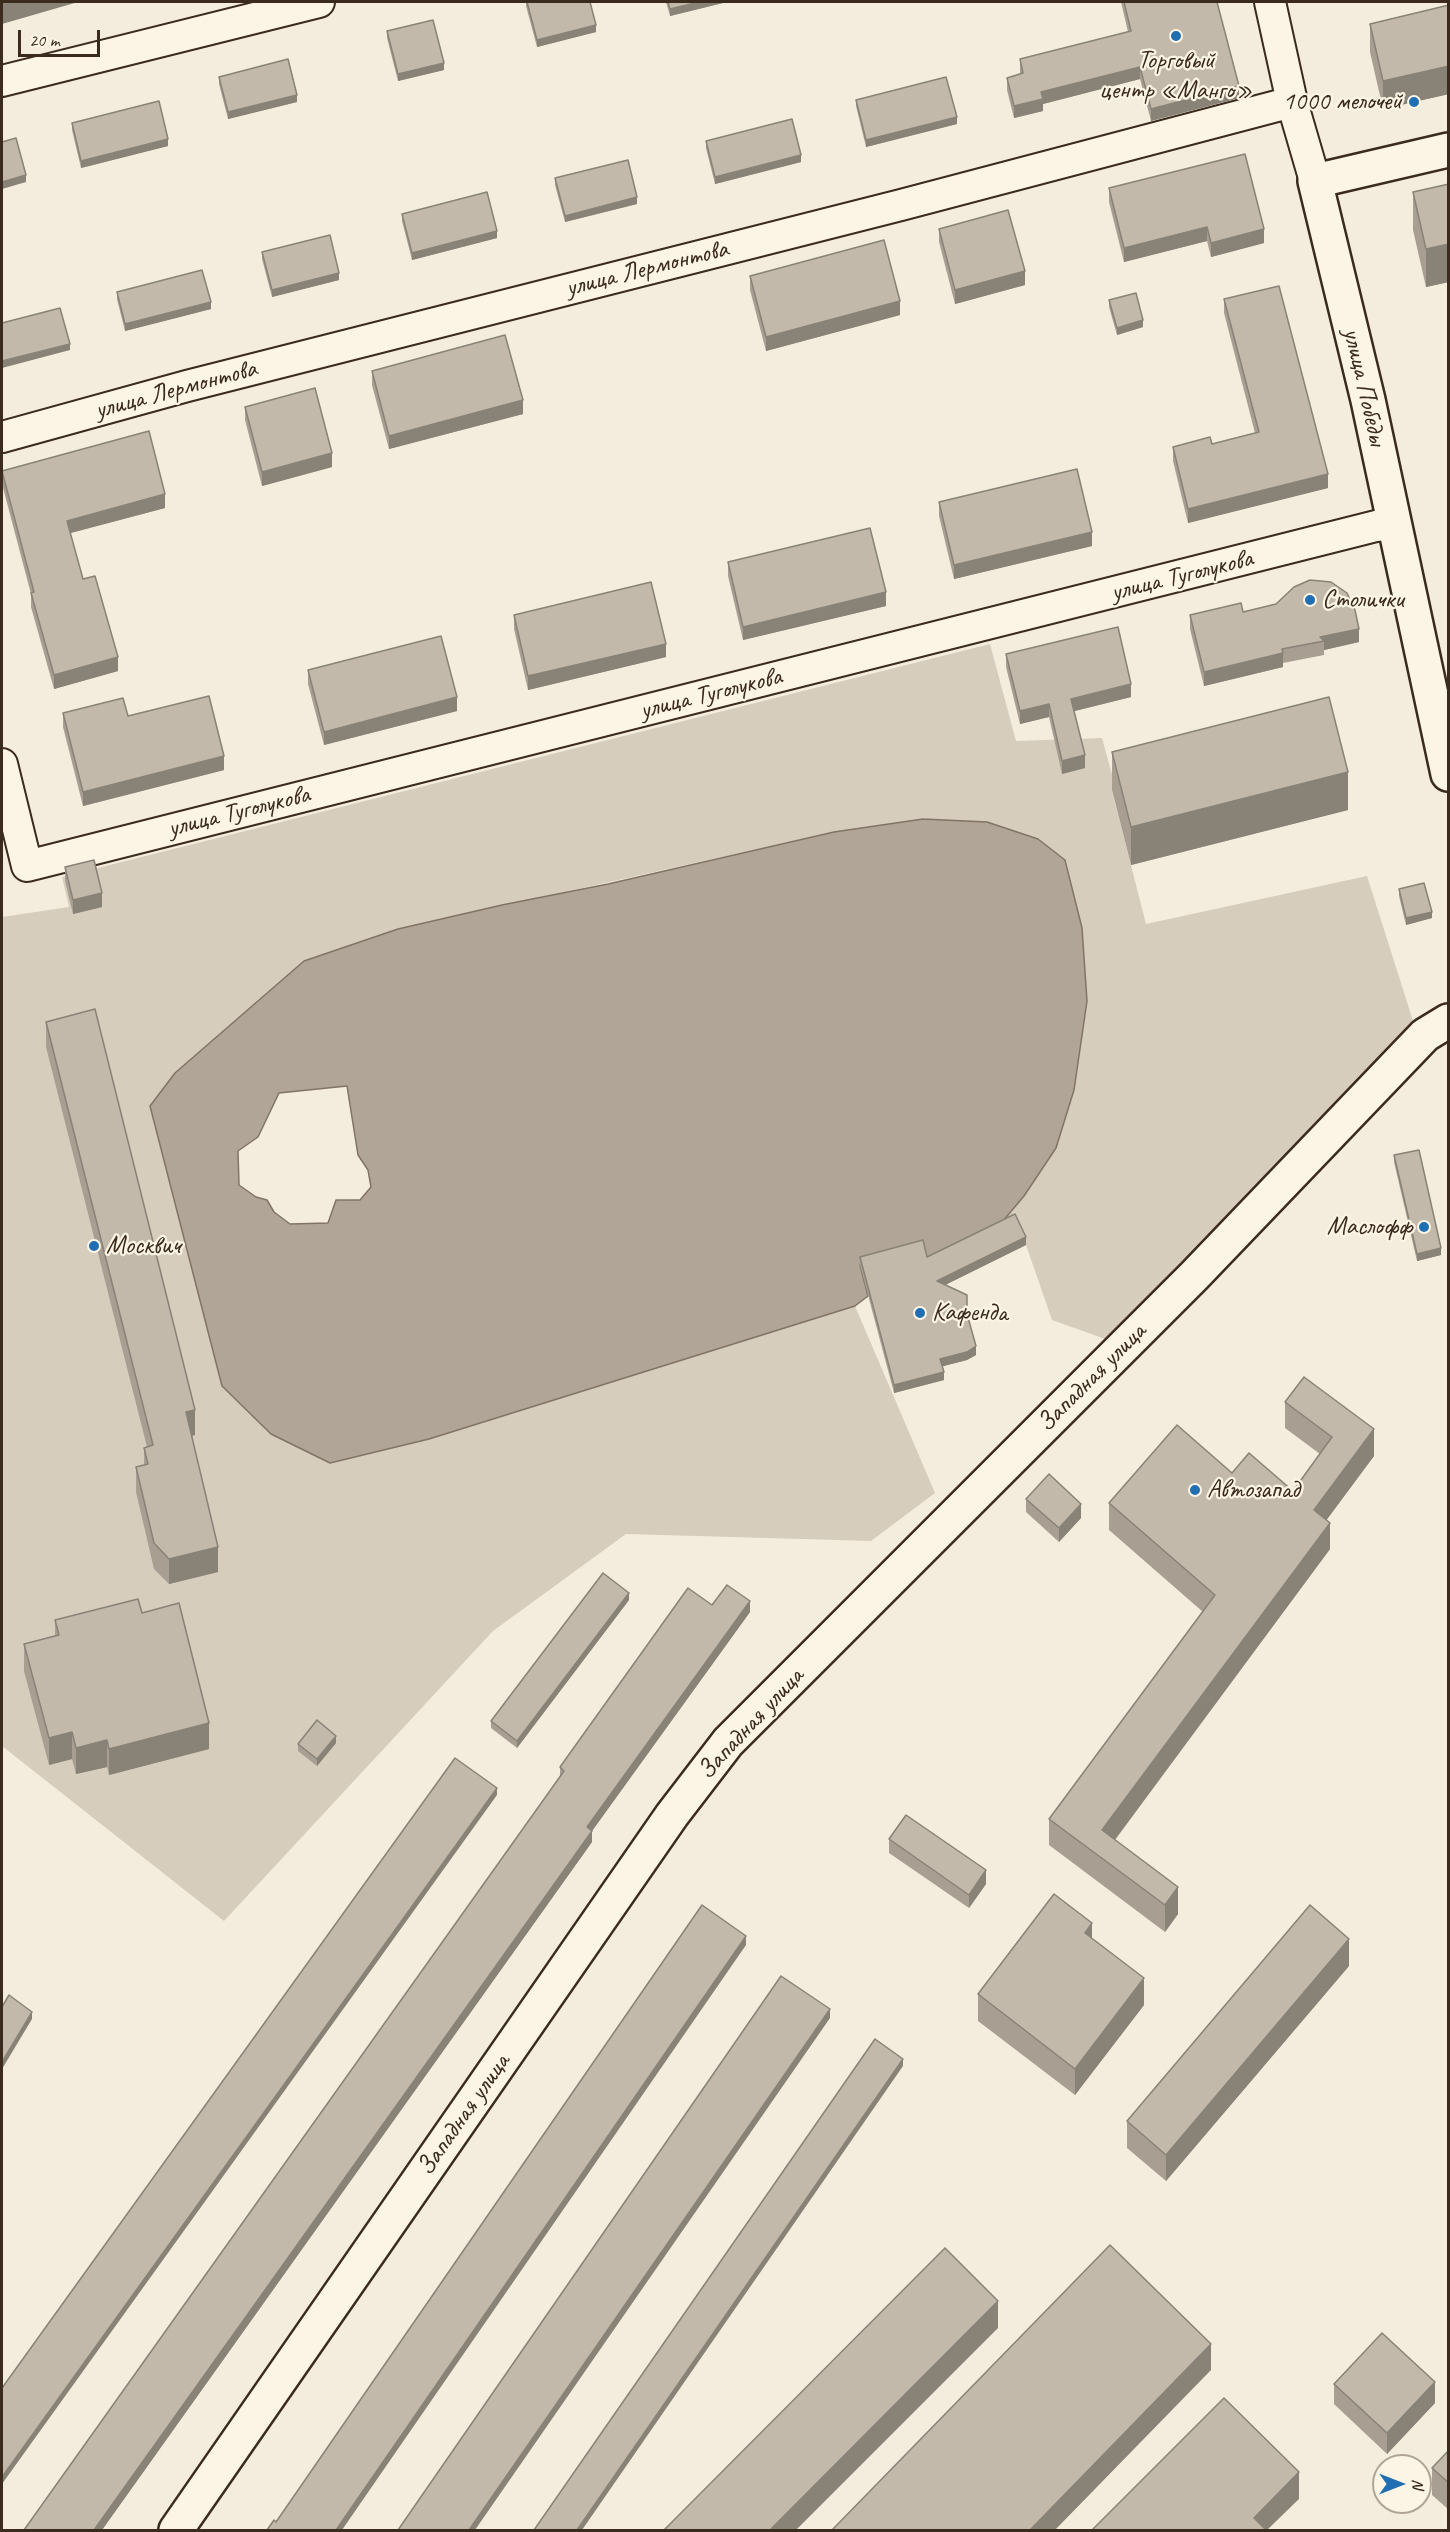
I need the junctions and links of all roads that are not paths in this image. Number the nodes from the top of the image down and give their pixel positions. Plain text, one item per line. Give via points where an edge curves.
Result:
1 (319, 2) edge
2 (1270, 2) edge
3 (2, 81) edge
4 (1292, 102) junction
5 (1449, 150) edge
6 (1316, 181) junction
7 (2, 437) edge
8 (1394, 524) junction
9 (2, 764) edge
10 (1449, 774) edge
11 (1449, 1021) edge
12 (176, 2530) edge

1 - 3 street
2 - 4 street, улица Победы
4 - 6 street, улица Победы
4 - 7 street, улица Лермонтова
5 - 6 street
6 - 8 street, улица Победы
8 - 9 street, улица Туголукова via 27,866
8 - 10 street, улица Победы
11 - 12 street, Западная улица via 1425,1035 1194,1276 728,1742 672,1815

